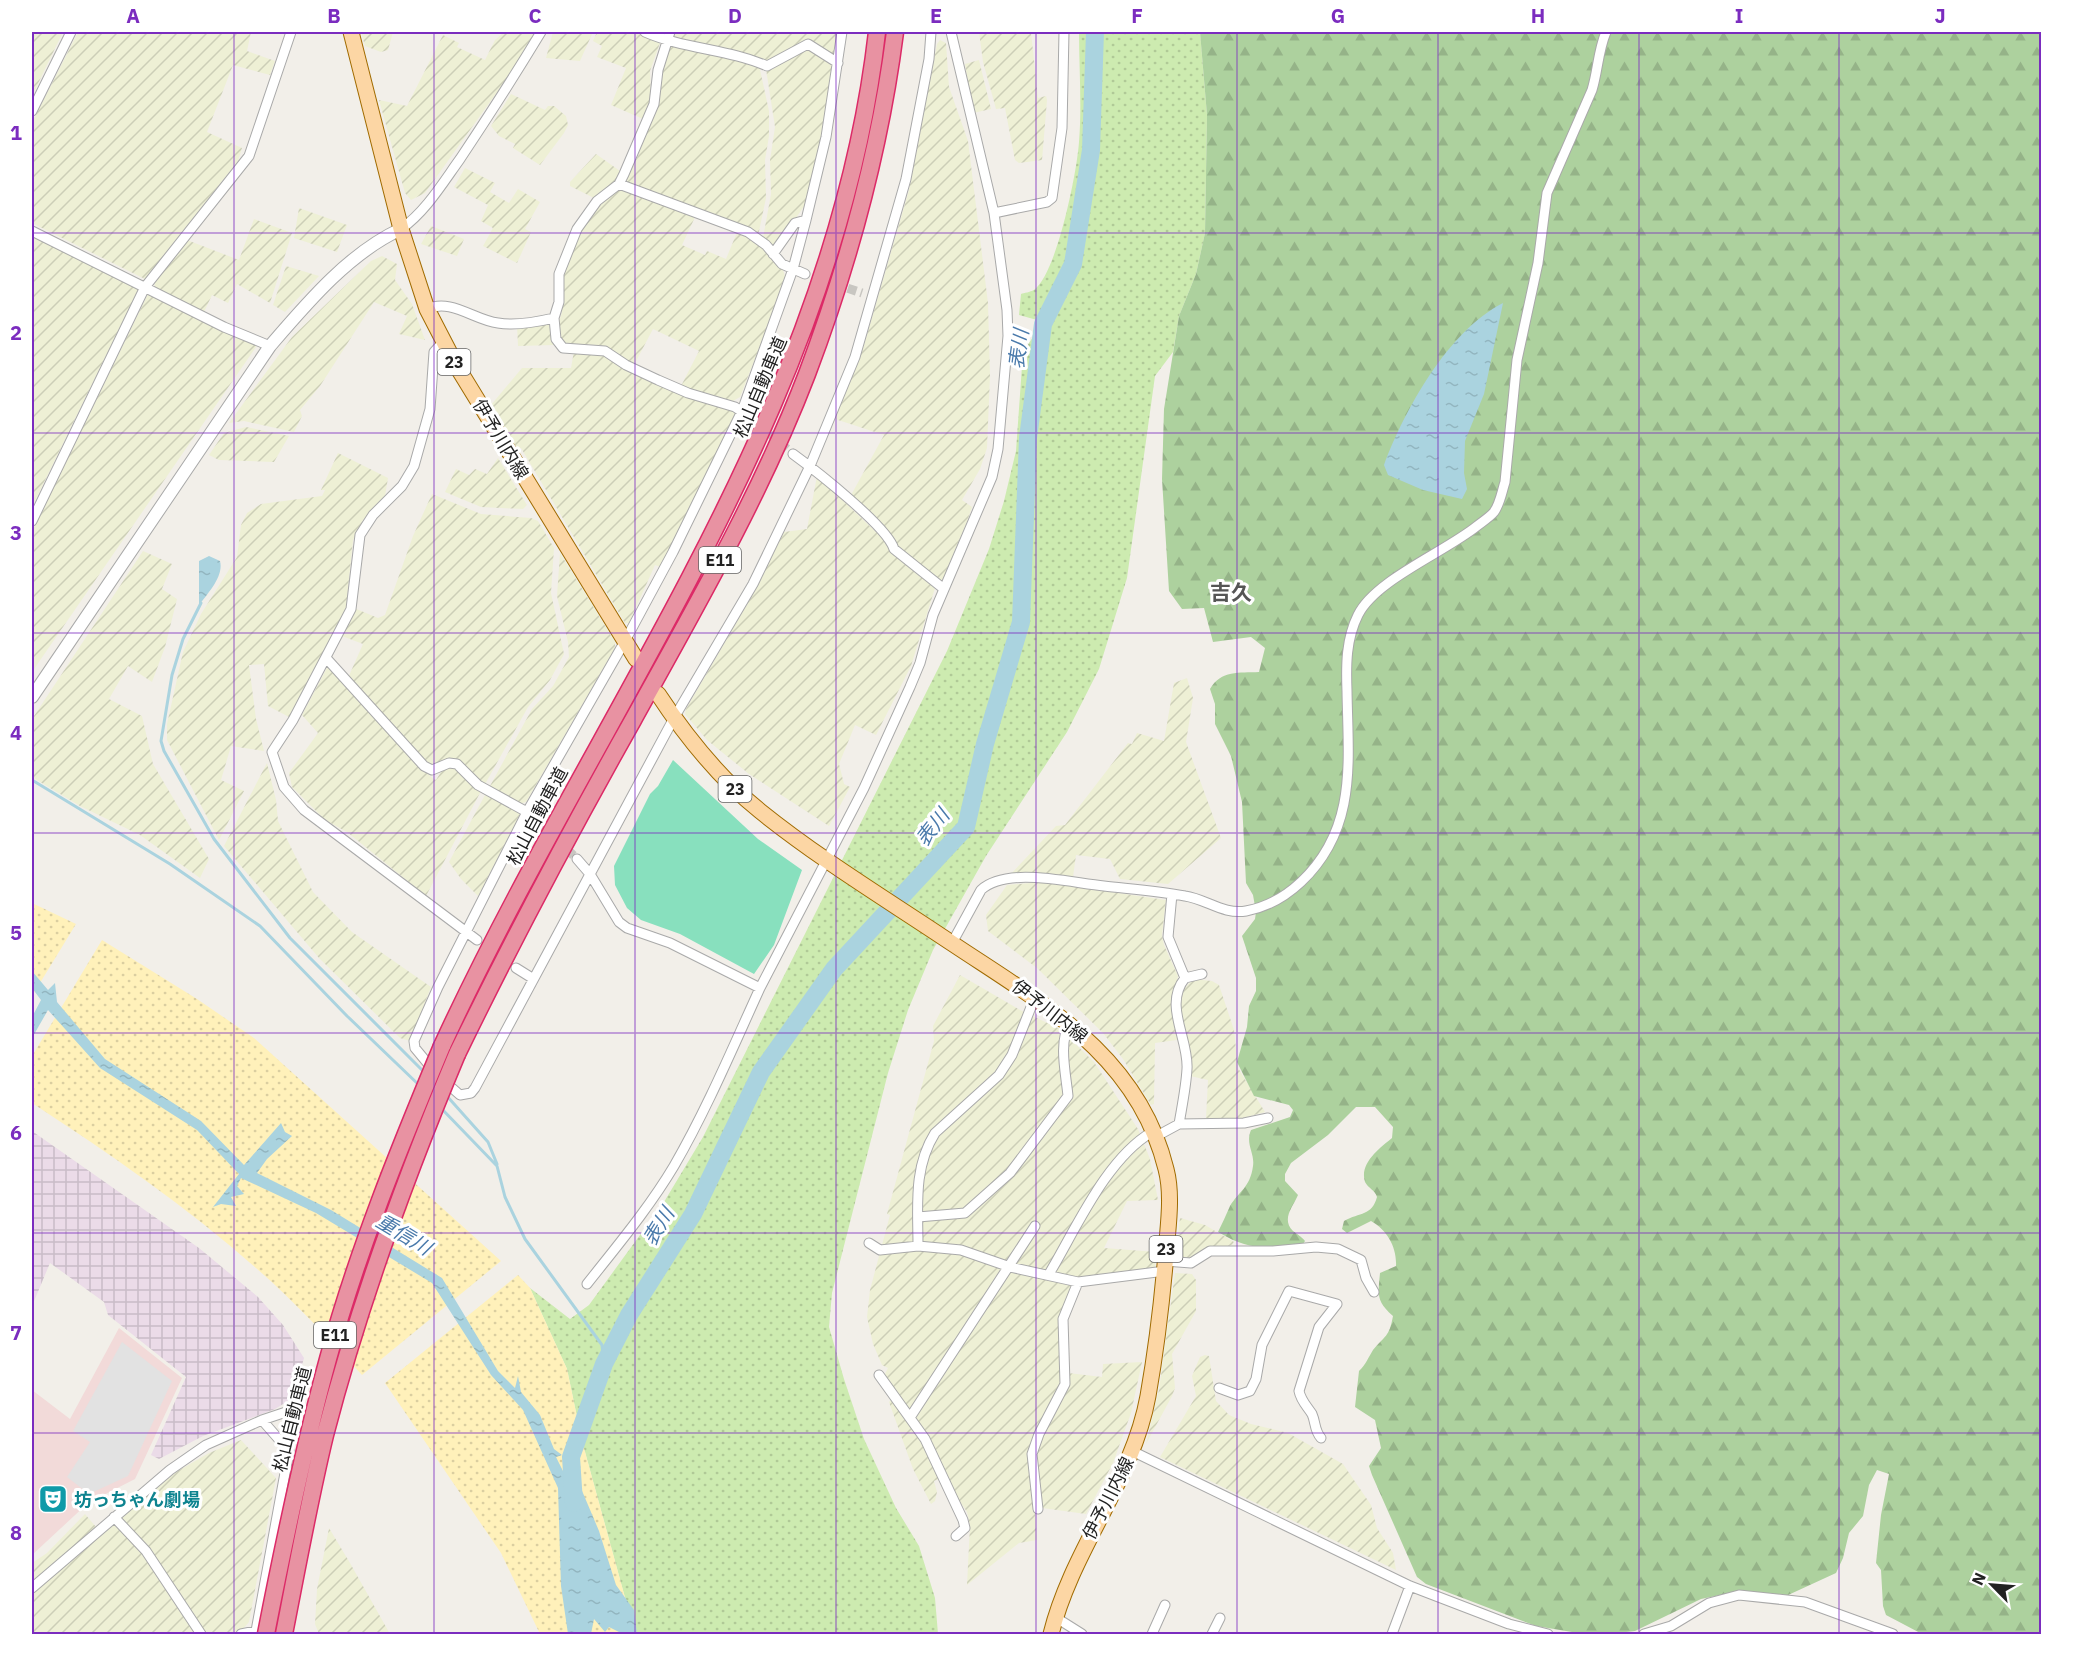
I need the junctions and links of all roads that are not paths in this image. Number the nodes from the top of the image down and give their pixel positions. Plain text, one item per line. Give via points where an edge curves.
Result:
1 (71, 32) edge
2 (291, 32) edge
3 (351, 32) edge
4 (541, 32) edge
5 (645, 32) edge
6 (843, 32) edge
7 (877, 32) edge
8 (895, 32) edge
9 (931, 32) edge
10 (951, 32) edge
11 (1064, 32) edge
12 (1606, 32) edge
13 (668, 35) edge
14 (838, 63) junction
15 (32, 111) edge
16 (619, 184) junction
17 (994, 213) junction
18 (806, 220) junction
19 (401, 229) junction
20 (32, 231) edge
21 (773, 254) junction
22 (793, 269) junction
23 (805, 274) dead end
24 (146, 287) junction
25 (862, 293) tunnel mouth
26 (873, 296) junction
27 (427, 309) junction
28 (554, 318) junction
29 (443, 342) junction
30 (270, 346) junction
31 (742, 411) junction
32 (754, 420) tunnel mouth
33 (793, 454) tunnel mouth
34 (810, 466) junction
35 (32, 520) edge
36 (944, 589) junction
37 (625, 641) junction
38 (327, 659) junction
39 (636, 659) dead end
40 (658, 694) dead end
41 (32, 697) edge
42 (674, 718) junction
43 (526, 812) junction
44 (538, 821) tunnel mouth
45 (577, 859) tunnel mouth
46 (830, 861) junction
47 (590, 874) junction
48 (1172, 894) junction
49 (466, 930) junction
50 (477, 940) dead end
51 (950, 941) junction
52 (516, 968) dead end
53 (1202, 974) dead end
54 (532, 978) junction
55 (1185, 978) junction
56 (760, 988) junction
57 (1035, 997) junction
58 (1070, 1022) junction
59 (450, 1050) junction
60 (1268, 1118) dead end
61 (1179, 1124) junction
62 (1154, 1134) junction
63 (918, 1217) junction
64 (1035, 1226) dead end
65 (869, 1243) dead end
66 (918, 1246) junction
67 (1165, 1266) junction
68 (1010, 1267) junction
69 (1048, 1274) junction
70 (1078, 1282) junction
71 (587, 1284) dead end
72 (1374, 1292) dead end
73 (879, 1375) dead end
74 (1219, 1388) dead end
75 (295, 1409) dead end
76 (911, 1416) junction
77 (262, 1420) junction
78 (1321, 1438) dead end
79 (1132, 1451) junction
80 (1038, 1509) dead end
81 (114, 1517) junction
82 (956, 1536) dead end
83 (1410, 1586) junction
84 (32, 1588) edge
85 (1165, 1605) dead end
86 (1055, 1617) junction
87 (1220, 1618) dead end
88 (261, 1633) edge
89 (201, 1635) edge
90 (241, 1635) edge
91 (277, 1635) edge
92 (284, 1635) edge
93 (1051, 1635) edge
94 (1082, 1635) edge
95 (1152, 1635) edge
96 (1212, 1635) edge
97 (1392, 1635) edge
98 (1548, 1635) edge
99 (1644, 1635) edge
100 (1893, 1635) edge

1 - 15 street
2 - 24 street via 249,156
3 - 19 main road, 伊予川内線 / 23
4 - 19 street via 438,191
5 - 13 street
6 - 14 street
7 - 59 highway, 松山自動車道 / E11 via 860,139 841,218 786,379 700,559 514,902
8 - 59 highway, 松山自動車道 / E11 via 877,141 857,223 806,376 712,577
9 - 26 street via 906,179
10 - 17 street
11 - 17 street via 1062,128 1052,198
12 - 48 street via 1599,48 1592,90 1547,193 1538,263 1517,360 1505,482 1499,502 1494,512 1466,535 1389,583 1370,600 1352,628 1346,674 1348,781 1340,825 1309,874 1289,893 1268,905 1244,911 1224,910
13 - 14 street via 767,66 808,44
13 - 16 street via 654,104
14 - 18 street
16 - 21 street via 736,226 759,239
16 - 28 street via 597,201 577,229 559,273 559,302
17 - 36 street via 1008,336 999,441 992,477
18 - 21 street via 795,223
18 - 22 street
19 - 27 main road, 伊予川内線 / 23
19 - 30 street via 359,255
20 - 24 street
21 - 22 street
22 - 23 street
22 - 31 street
24 - 30 street
24 - 35 street
25 - 26 street
26 - 34 street via 855,357
27 - 28 street via 444,305 498,323
27 - 29 main road, 伊予川内線 / 23
28 - 31 street via 556,339 563,348 605,351 678,389
29 - 37 main road, 伊予川内線 / 23
29 - 38 street via 434,352 430,409 414,466 360,535 351,609
30 - 41 street
31 - 32 street
31 - 37 street
33 - 34 street
34 - 36 street via 878,526 894,549
34 - 42 street via 753,584
36 - 46 street via 910,687
37 - 39 main road, 伊予川内線 / 23
37 - 43 street
38 - 43 street via 427,768 435,770 454,763 486,791
38 - 49 street via 272,752 284,787 304,810
40 - 42 main road, 伊予川内線 / 23
42 - 46 main road, 伊予川内線 / 23 via 712,766 744,797
42 - 47 street
43 - 44 street
43 - 49 street
45 - 47 street
46 - 51 main road, 伊予川内線 / 23
46 - 56 street
47 - 54 street
47 - 56 street via 619,922 627,928 670,943
48 - 51 street via 1038,878 995,882 987,884 976,896
48 - 55 street via 1168,937
49 - 50 street
49 - 54 street via 414,1041 426,1062 460,1095 476,1088
51 - 57 main road, 伊予川内線 / 23
52 - 54 street
53 - 55 street
55 - 61 street via 1178,994 1177,1018 1188,1066
56 - 71 street via 673,1167
57 - 58 main road, 伊予川内線 / 23
57 - 63 street via 1012,1054 999,1075 930,1140 920,1172
58 - 62 main road, 伊予川内線 / 23 via 1121,1078
58 - 63 street via 1065,1029 1064,1048 1068,1096 1036,1141 1010,1173 965,1213
59 - 88 highway, 松山自動車道 / E11, bridge via 384,1188 328,1357
59 - 92 highway, 松山自動車道 / E11, bridge via 345,1363 305,1526
60 - 61 street via 1244,1123
61 - 62 street
62 - 67 main road, 伊予川内線 / 23 via 1169,1190
62 - 69 street via 1136,1141 1108,1175
63 - 66 street
64 - 68 street
65 - 66 street via 880,1250
66 - 68 street via 961,1250
67 - 70 street
67 - 72 street via 1191,1263 1210,1251 1328,1247 1361,1260
67 - 79 main road, 伊予川内線 / 23 via 1147,1399
68 - 69 street
68 - 76 street
69 - 70 street
70 - 80 street via 1063,1320 1065,1384 1032,1454
73 - 76 street
74 - 78 street via 1238,1395 1250,1391 1256,1380 1262,1345 1288,1291 1337,1304 1319,1328 1299,1391
75 - 77 street
76 - 82 street via 963,1520 965,1528
77 - 81 street via 206,1445
77 - 88 street via 289,1450
79 - 83 street
79 - 86 main road, 伊予川内線 / 23 via 1071,1572
81 - 84 street
81 - 89 street via 146,1551
83 - 97 street
83 - 98 street
85 - 95 street
86 - 93 main road, 伊予川内線 / 23
86 - 94 street
87 - 96 street
88 - 90 street
88 - 91 street
99 - 100 street via 1671,1626 1708,1603 1739,1596 1805,1602

